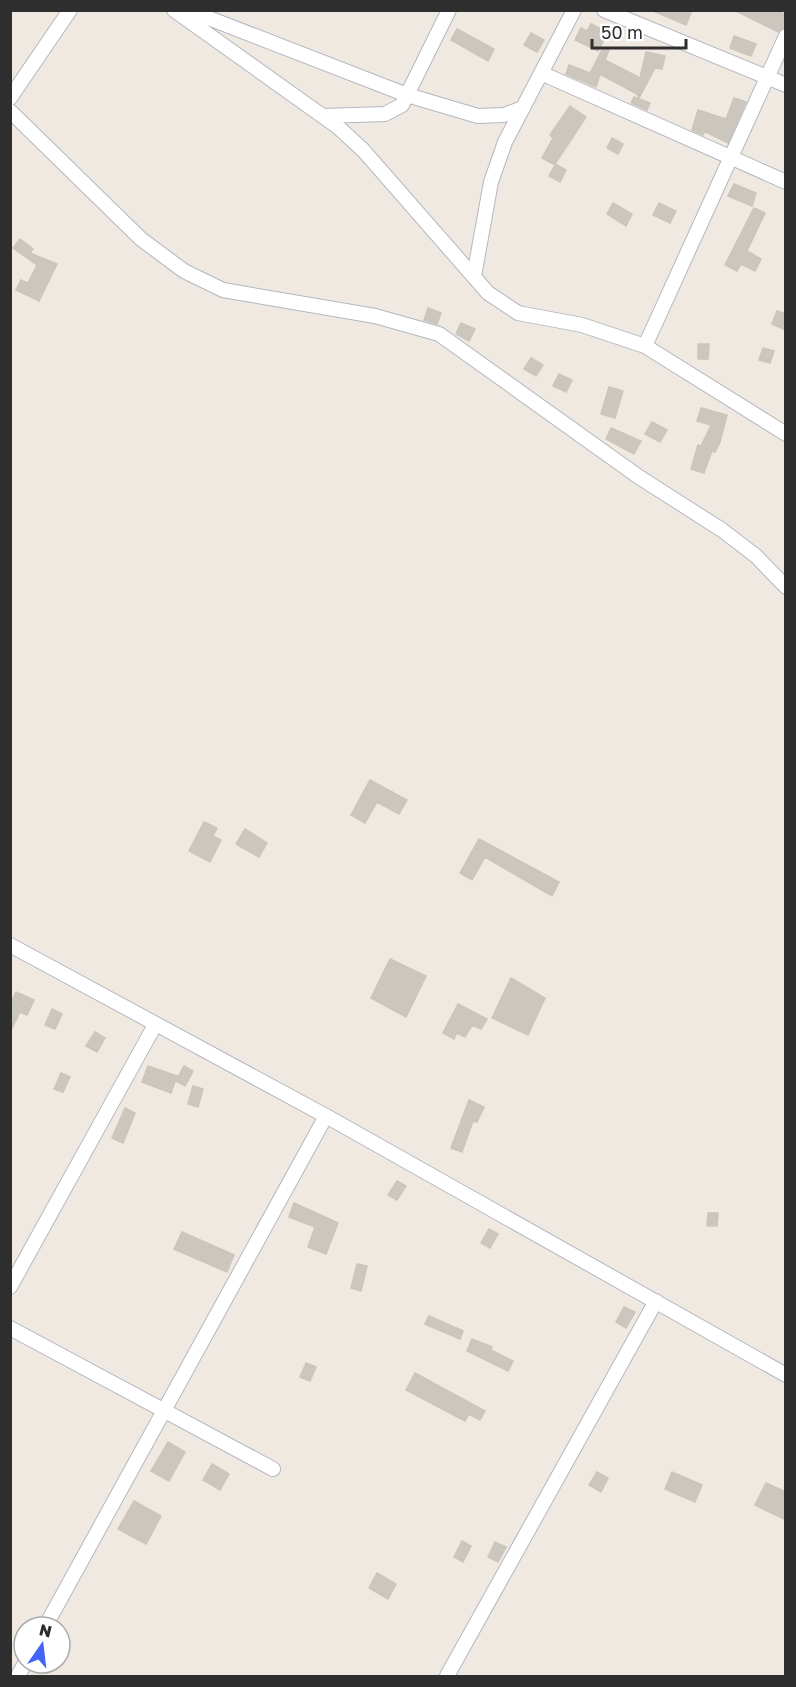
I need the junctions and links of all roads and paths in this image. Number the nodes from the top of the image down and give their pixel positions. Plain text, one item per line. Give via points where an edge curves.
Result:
1 (70, 10) edge
2 (174, 10) edge
3 (188, 10) edge
4 (450, 10) edge
5 (574, 10) edge
6 (604, 10) edge
7 (217, 15) edge
8 (786, 36) edge
9 (541, 73) junction
10 (766, 77) junction
11 (786, 85) edge
12 (407, 95) junction
13 (10, 98) edge
14 (523, 108) junction
15 (10, 111) edge
16 (321, 116) junction
17 (730, 157) junction
18 (786, 182) edge
19 (474, 276) junction
20 (645, 346) junction
21 (786, 434) edge
22 (786, 587) edge
23 (10, 945) edge
24 (155, 1025) junction
25 (326, 1116) junction
26 (10, 1287) edge
27 (656, 1301) junction
28 (10, 1328) edge
29 (786, 1375) edge
30 (166, 1411) junction
31 (273, 1470) dead end
32 (52, 1615) edge
33 (447, 1677) edge

1 - 13 street
2 - 16 street
3 - 7 street
4 - 12 street
5 - 9 street
6 - 10 street
7 - 12 street
8 - 10 street
9 - 14 street
9 - 17 street
10 - 11 street
10 - 17 street
12 - 14 street via 478,117 504,115
12 - 16 street via 402,105 385,114
14 - 19 street via 495,165
15 - 22 street via 141,239 184,271 223,290 375,316 439,334 639,477 722,530 756,556
16 - 19 street via 363,150
17 - 18 street
17 - 20 street
19 - 20 street via 488,293 518,313 582,326
20 - 21 street
23 - 24 street
24 - 25 street
24 - 26 street
25 - 27 street
25 - 30 street
27 - 29 street
27 - 33 street
28 - 30 street
30 - 31 street
30 - 32 street

